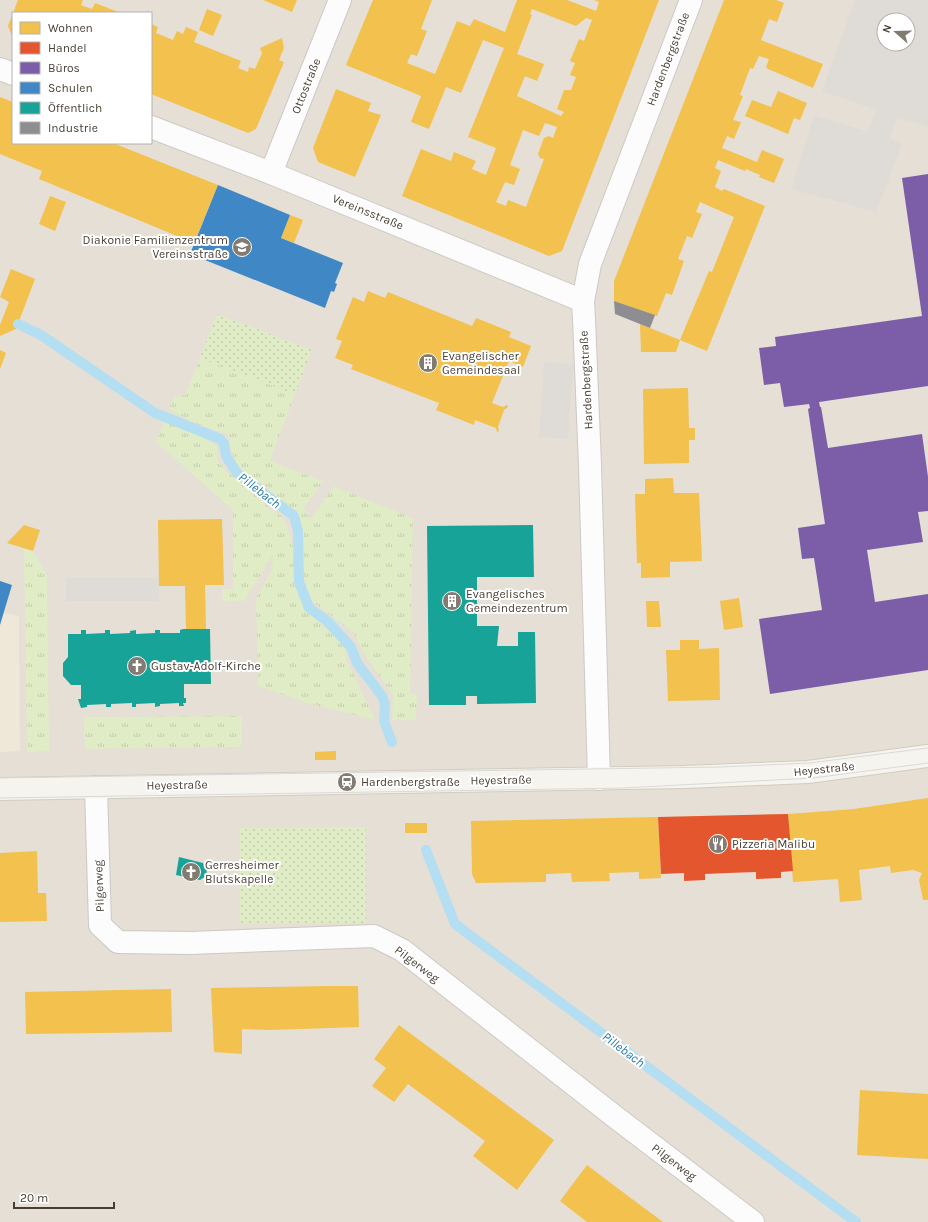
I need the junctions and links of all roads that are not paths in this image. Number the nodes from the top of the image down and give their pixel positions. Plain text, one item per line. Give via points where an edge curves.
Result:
1 (340, 0) edge
2 (691, 0) edge
3 (0, 69) edge
4 (12, 74) edge
5 (152, 127) edge
6 (271, 173) junction
7 (583, 301) junction
8 (928, 756) edge
9 (599, 779) junction
10 (96, 787) junction
11 (0, 789) edge
12 (753, 1222) edge

1 - 6 street, Ottostraße
2 - 7 street, Hardenbergstraße via 590,264
3 - 4 street
5 - 6 street, Vereinsstraße
6 - 7 street, Vereinsstraße
7 - 9 street, Hardenbergstraße
8 - 9 street, Heyestraße via 808,772
9 - 10 street, Heyestraße
10 - 11 street, Heyestraße
10 - 12 street, Pilgerweg via 100,925 118,942 190,944 374,936 402,950

